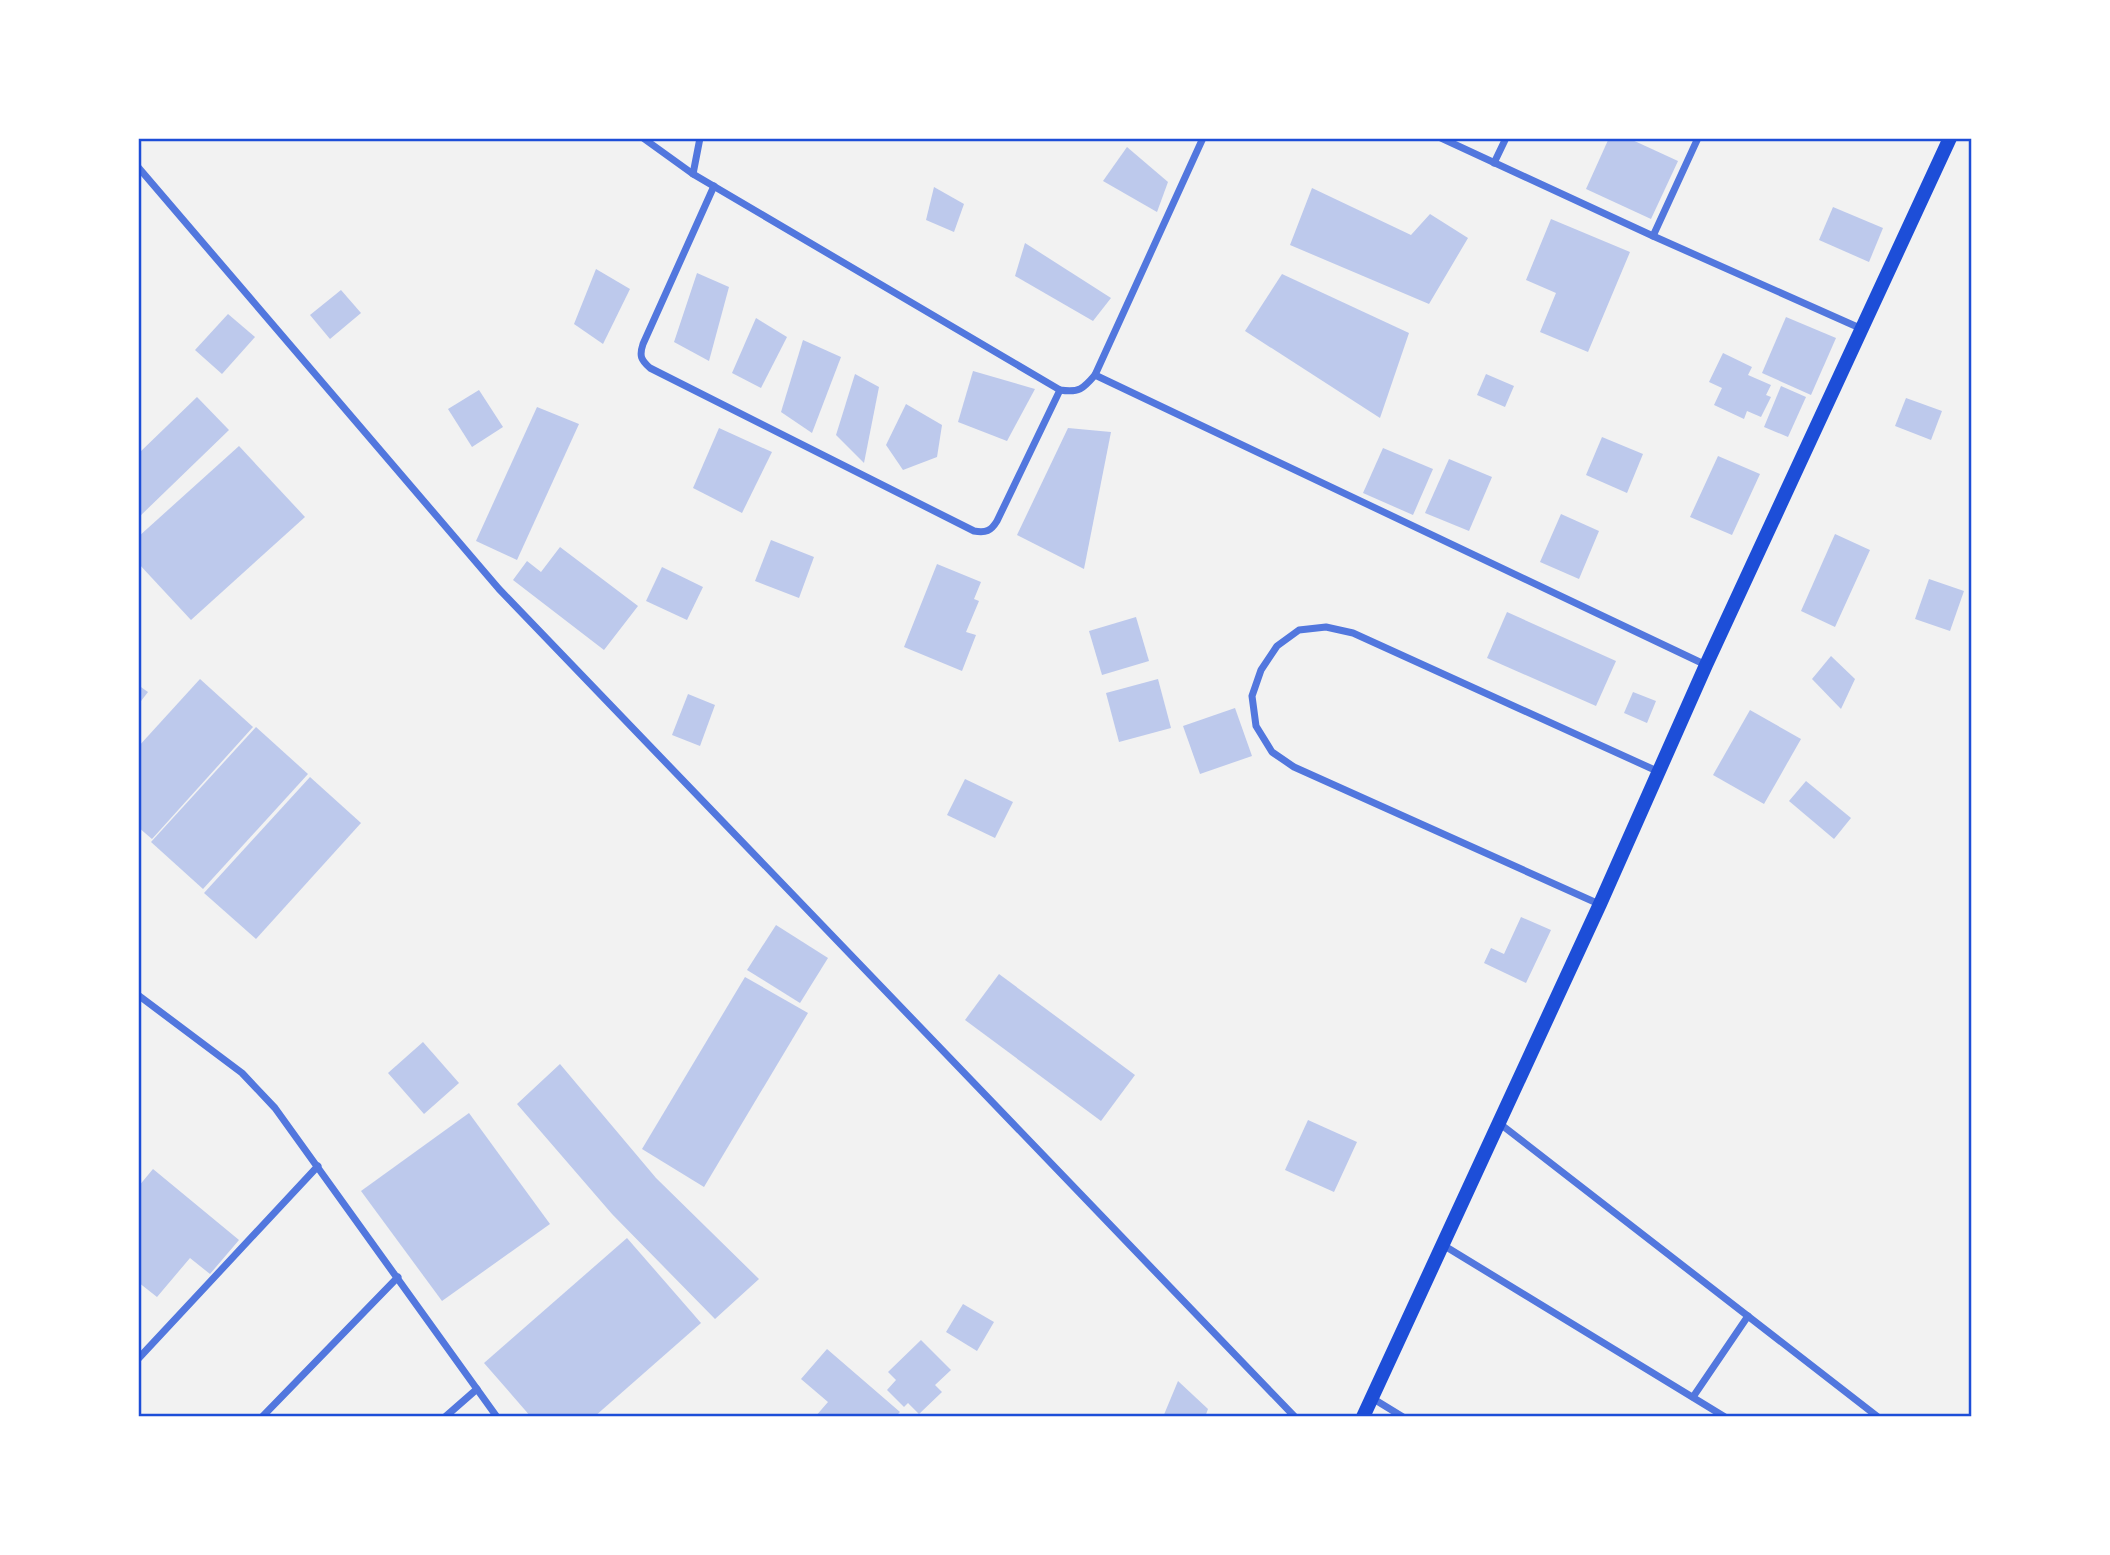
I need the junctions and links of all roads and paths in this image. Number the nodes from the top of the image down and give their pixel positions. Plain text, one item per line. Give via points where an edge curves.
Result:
1 (643, 138) edge
2 (700, 138) edge
3 (1203, 138) edge
4 (1441, 138) edge
5 (1506, 138) edge
6 (1698, 138) edge
7 (1950, 138) edge
8 (1494, 163) junction
9 (138, 167) edge
10 (693, 174) junction
11 (714, 186) junction
12 (1653, 236) junction
13 (1863, 329) junction
14 (1095, 375) junction
15 (1060, 390) junction
16 (1706, 665) junction
17 (1657, 771) junction
18 (1600, 904) junction
19 (138, 995) edge
20 (1499, 1124) junction
21 (318, 1166) junction
22 (1443, 1245) junction
23 (398, 1277) junction
24 (1748, 1316) junction
25 (138, 1359) edge
26 (477, 1389) junction
27 (1693, 1397) junction
28 (1372, 1398) junction
29 (262, 1417) edge
30 (445, 1417) edge
31 (497, 1417) edge
32 (1295, 1417) edge
33 (1363, 1417) edge
34 (1403, 1417) edge
35 (1725, 1417) edge
36 (1878, 1417) edge

1 - 10 street
2 - 10 street
3 - 14 street
4 - 8 street
5 - 8 street
6 - 12 street
7 - 13 main road
8 - 12 street
9 - 32 street via 499,589
10 - 11 street
11 - 15 street
11 - 15 street via 640,352 650,368 984,533 992,529
12 - 13 street
13 - 16 main road
14 - 15 street via 1074,392
14 - 16 street
16 - 17 main road
17 - 18 main road
17 - 18 street via 1353,633 1326,627 1299,630 1277,646 1261,670 1252,696 1256,726 1272,752 1294,767
18 - 20 main road
19 - 21 street via 242,1073
20 - 22 main road
20 - 24 street
21 - 23 street
21 - 25 street
22 - 27 street
22 - 28 main road
23 - 26 street
23 - 29 street
24 - 27 street
24 - 36 street
26 - 30 street
26 - 31 street
27 - 35 street
28 - 33 main road
28 - 34 street

